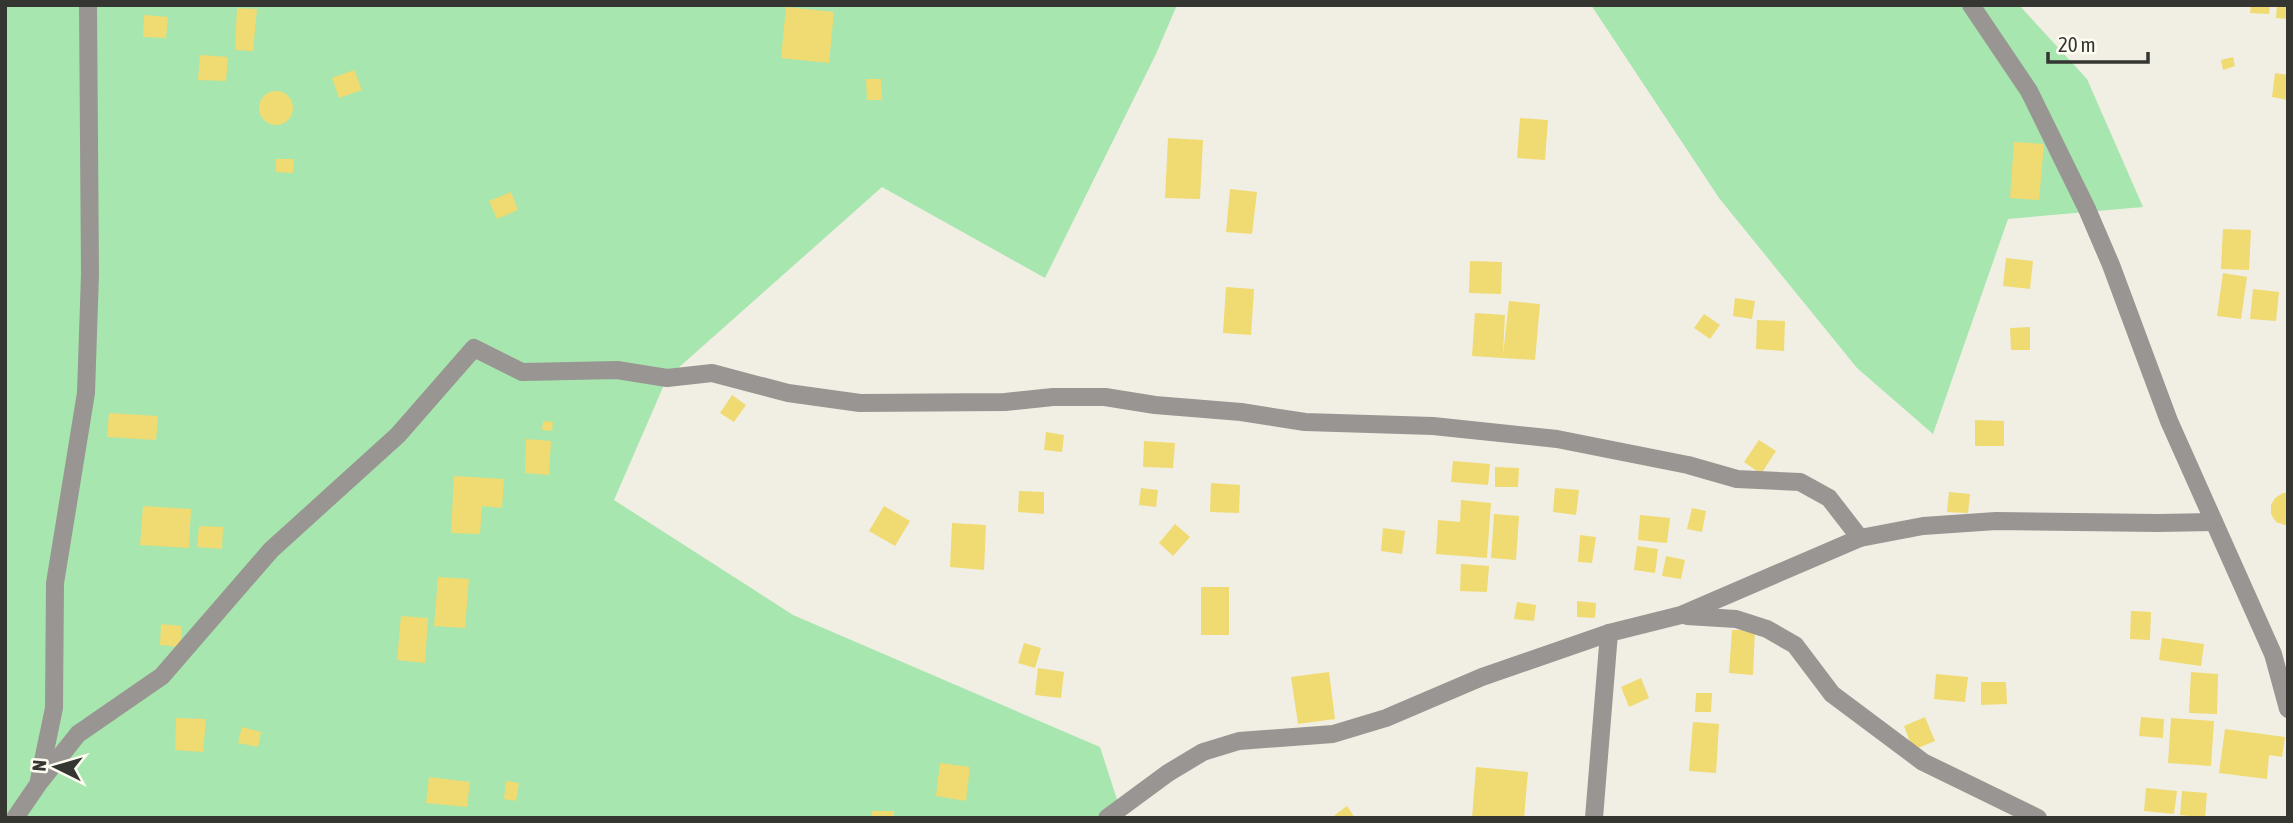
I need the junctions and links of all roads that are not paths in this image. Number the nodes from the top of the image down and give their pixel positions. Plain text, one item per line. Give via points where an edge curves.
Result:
1 (89, 5) edge
2 (1971, 5) edge
3 (2214, 522) junction
4 (1860, 538) junction
5 (1681, 615) junction
6 (1609, 633) junction
7 (2288, 709) edge
8 (39, 783) junction
9 (15, 818) edge
10 (1107, 818) edge
11 (1594, 818) edge
12 (2038, 818) edge

1 - 8 street via 86,393 55,583 54,708
2 - 3 street via 2029,91 2087,209 2169,421
3 - 4 street via 1996,521 1923,526
3 - 7 street via 2273,654
4 - 5 street
4 - 8 street via 1829,498 1800,482 1737,479 1557,439 1433,426 1305,422 1105,397 860,403 788,393 712,373 667,378 617,370 522,372 474,348 398,435 271,550 162,676 78,734
5 - 6 street
5 - 12 street via 1736,619 1767,629 1795,645 1832,694 1923,762
6 - 10 street via 1333,734 1240,741 1203,752
6 - 11 street
8 - 9 street

